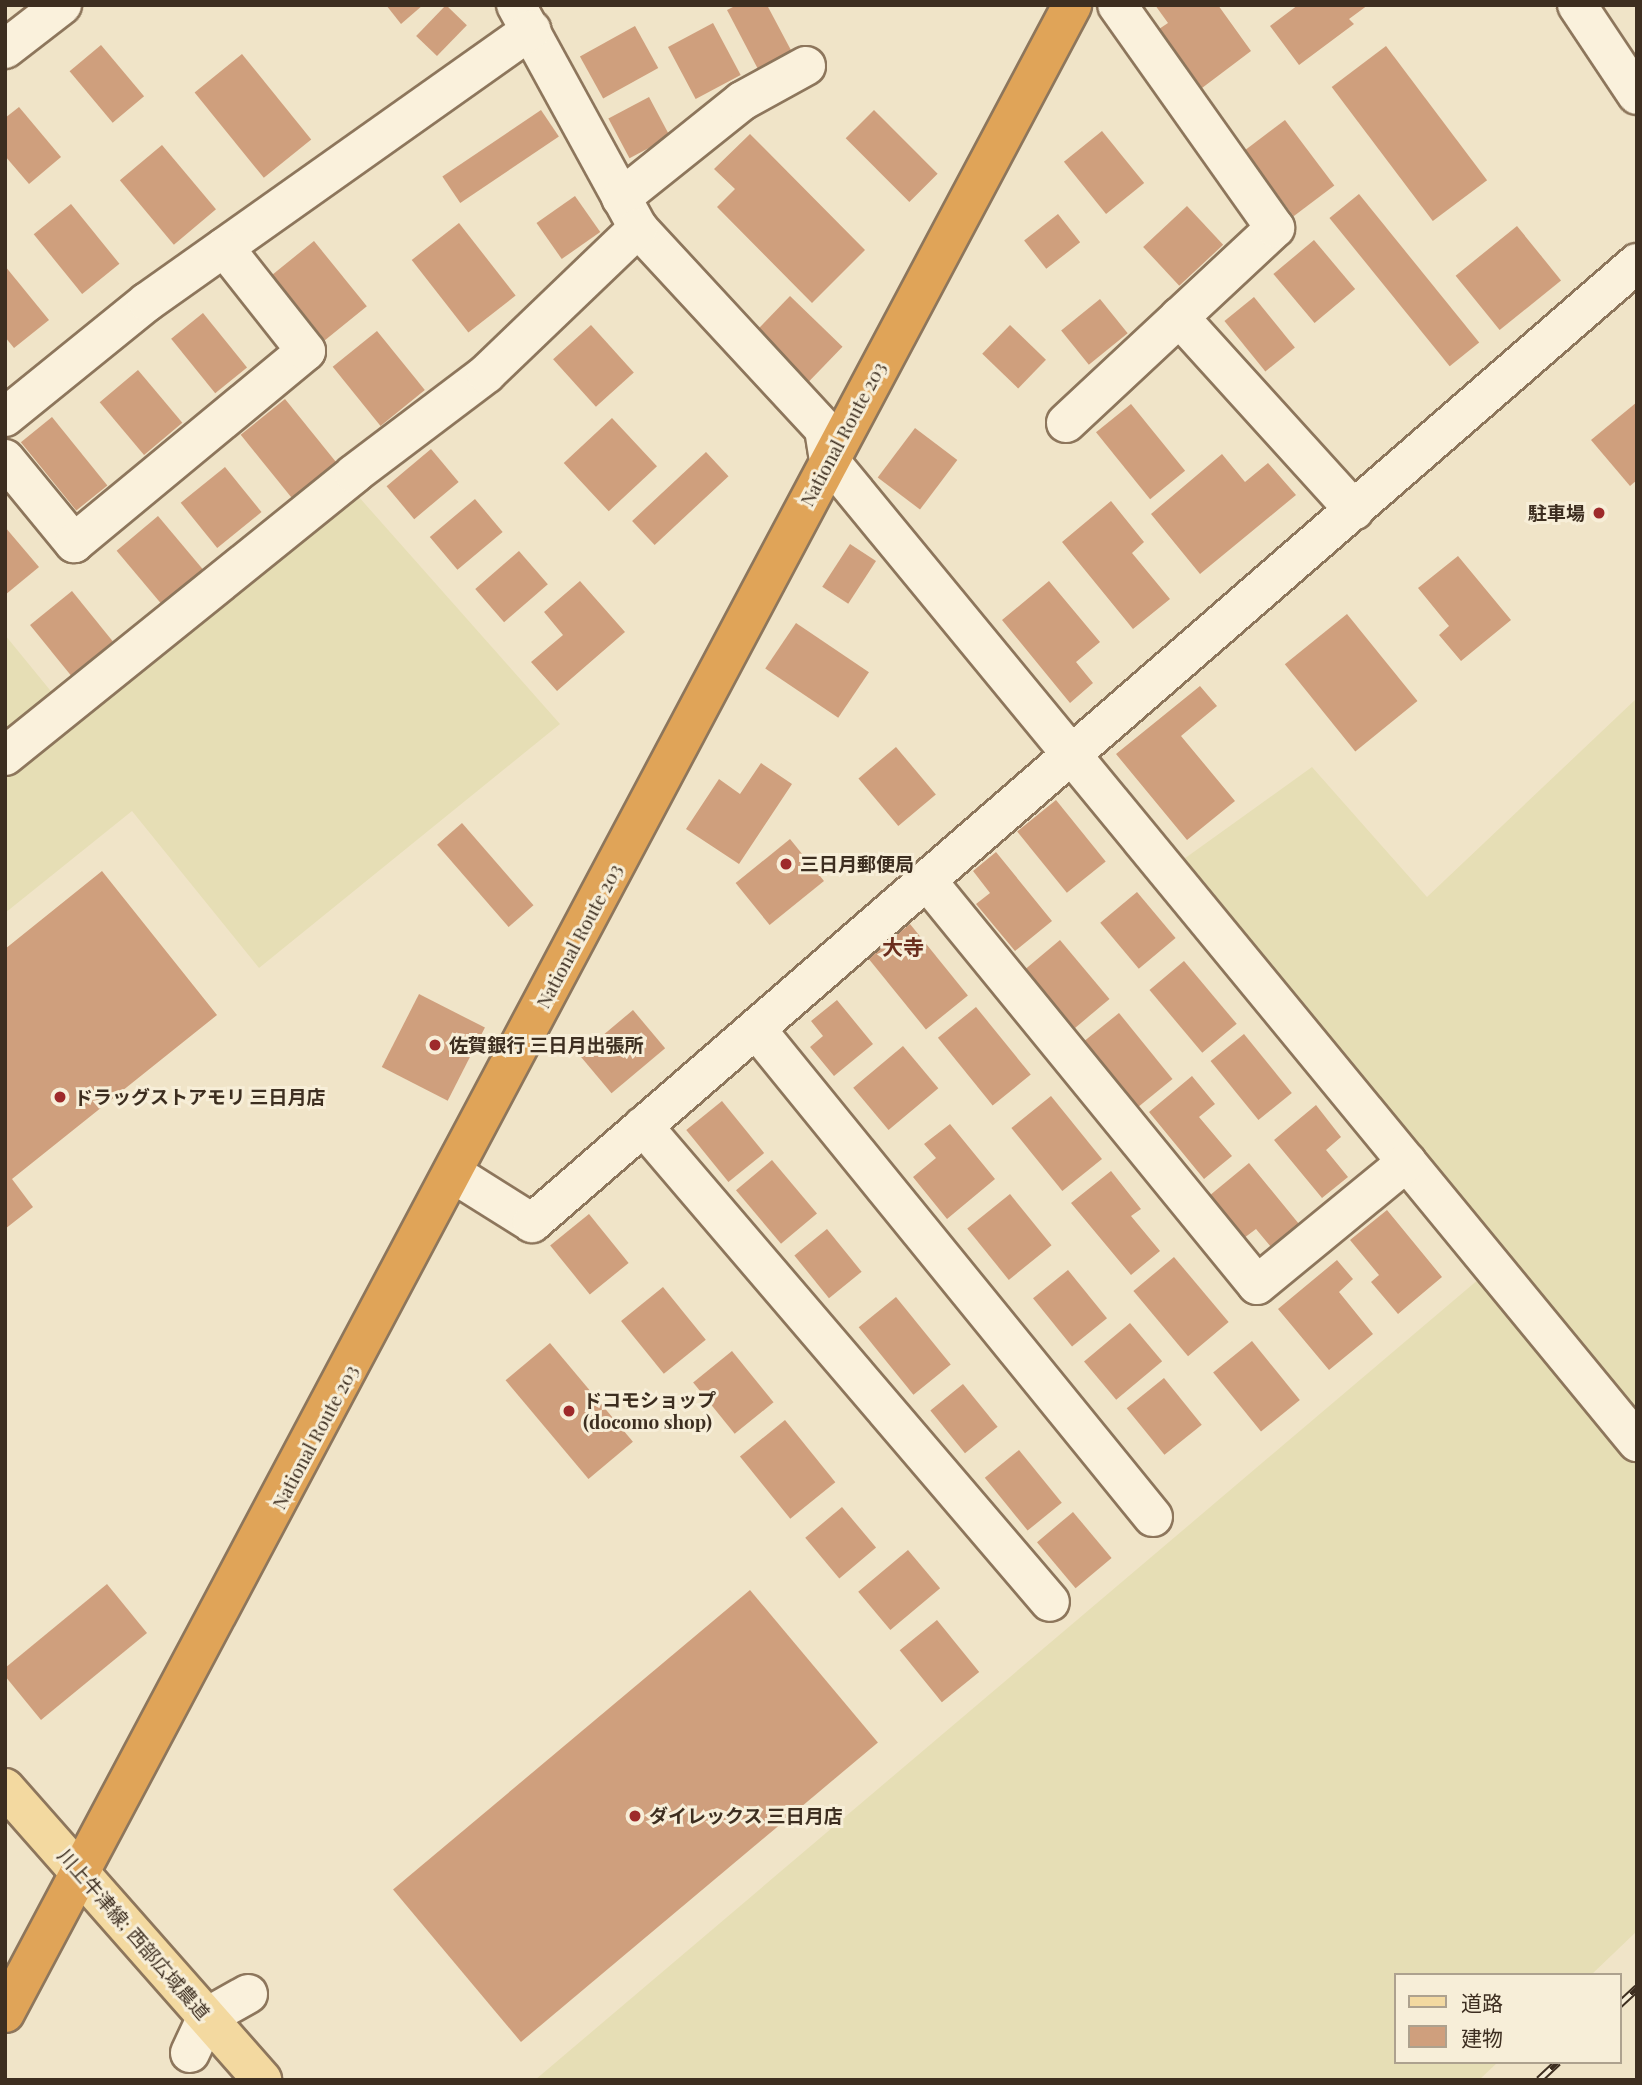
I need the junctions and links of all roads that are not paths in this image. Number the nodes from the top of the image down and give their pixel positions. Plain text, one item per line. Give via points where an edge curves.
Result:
1 (62, 5) edge
2 (1072, 5) edge
3 (1117, 5) edge
4 (1577, 5) edge
5 (522, 12) edge
6 (5, 50) edge
7 (806, 66) dead end
8 (1637, 95) edge
9 (629, 213) junction
10 (224, 247) junction
11 (1637, 263) edge
12 (1179, 317) junction
13 (5, 416) edge
14 (1066, 423) dead end
15 (5, 459) edge
16 (829, 460) junction
17 (1354, 510) junction
18 (5, 756) edge
19 (1073, 757) junction
20 (928, 881) junction
21 (755, 1030) junction
22 (643, 1126) junction
23 (1407, 1162) junction
24 (454, 1174) junction
25 (1637, 1441) edge
26 (1153, 1517) dead end
27 (1050, 1602) dead end
28 (5, 1788) edge
29 (82, 1873) junction
30 (248, 1994) dead end
31 (5, 2013) edge
32 (207, 2017) junction
33 (190, 2053) dead end
34 (262, 2080) edge

1 - 6 street
2 - 16 highway, National Route 203
3 - 12 street via 1276,228
4 - 8 street
5 - 9 street
5 - 10 street
7 - 9 street via 743,101
9 - 16 street via 824,429
9 - 18 street via 486,374
10 - 13 street
10 - 15 street via 306,351 74,543
11 - 17 street
12 - 14 street
12 - 17 street
16 - 19 street
16 - 24 highway, National Route 203
17 - 19 street
19 - 20 street
19 - 23 street
20 - 21 street
20 - 23 street via 1257,1285
21 - 22 street
21 - 26 street
22 - 24 street via 532,1223
22 - 27 street
23 - 25 street
24 - 29 highway, National Route 203
28 - 29 main road, 川上牛津線; 西部広域農道
29 - 31 highway, National Route 203
29 - 32 main road, 川上牛津線; 西部広域農道
30 - 32 street
32 - 33 street
32 - 34 main road, 川上牛津線; 西部広域農道

